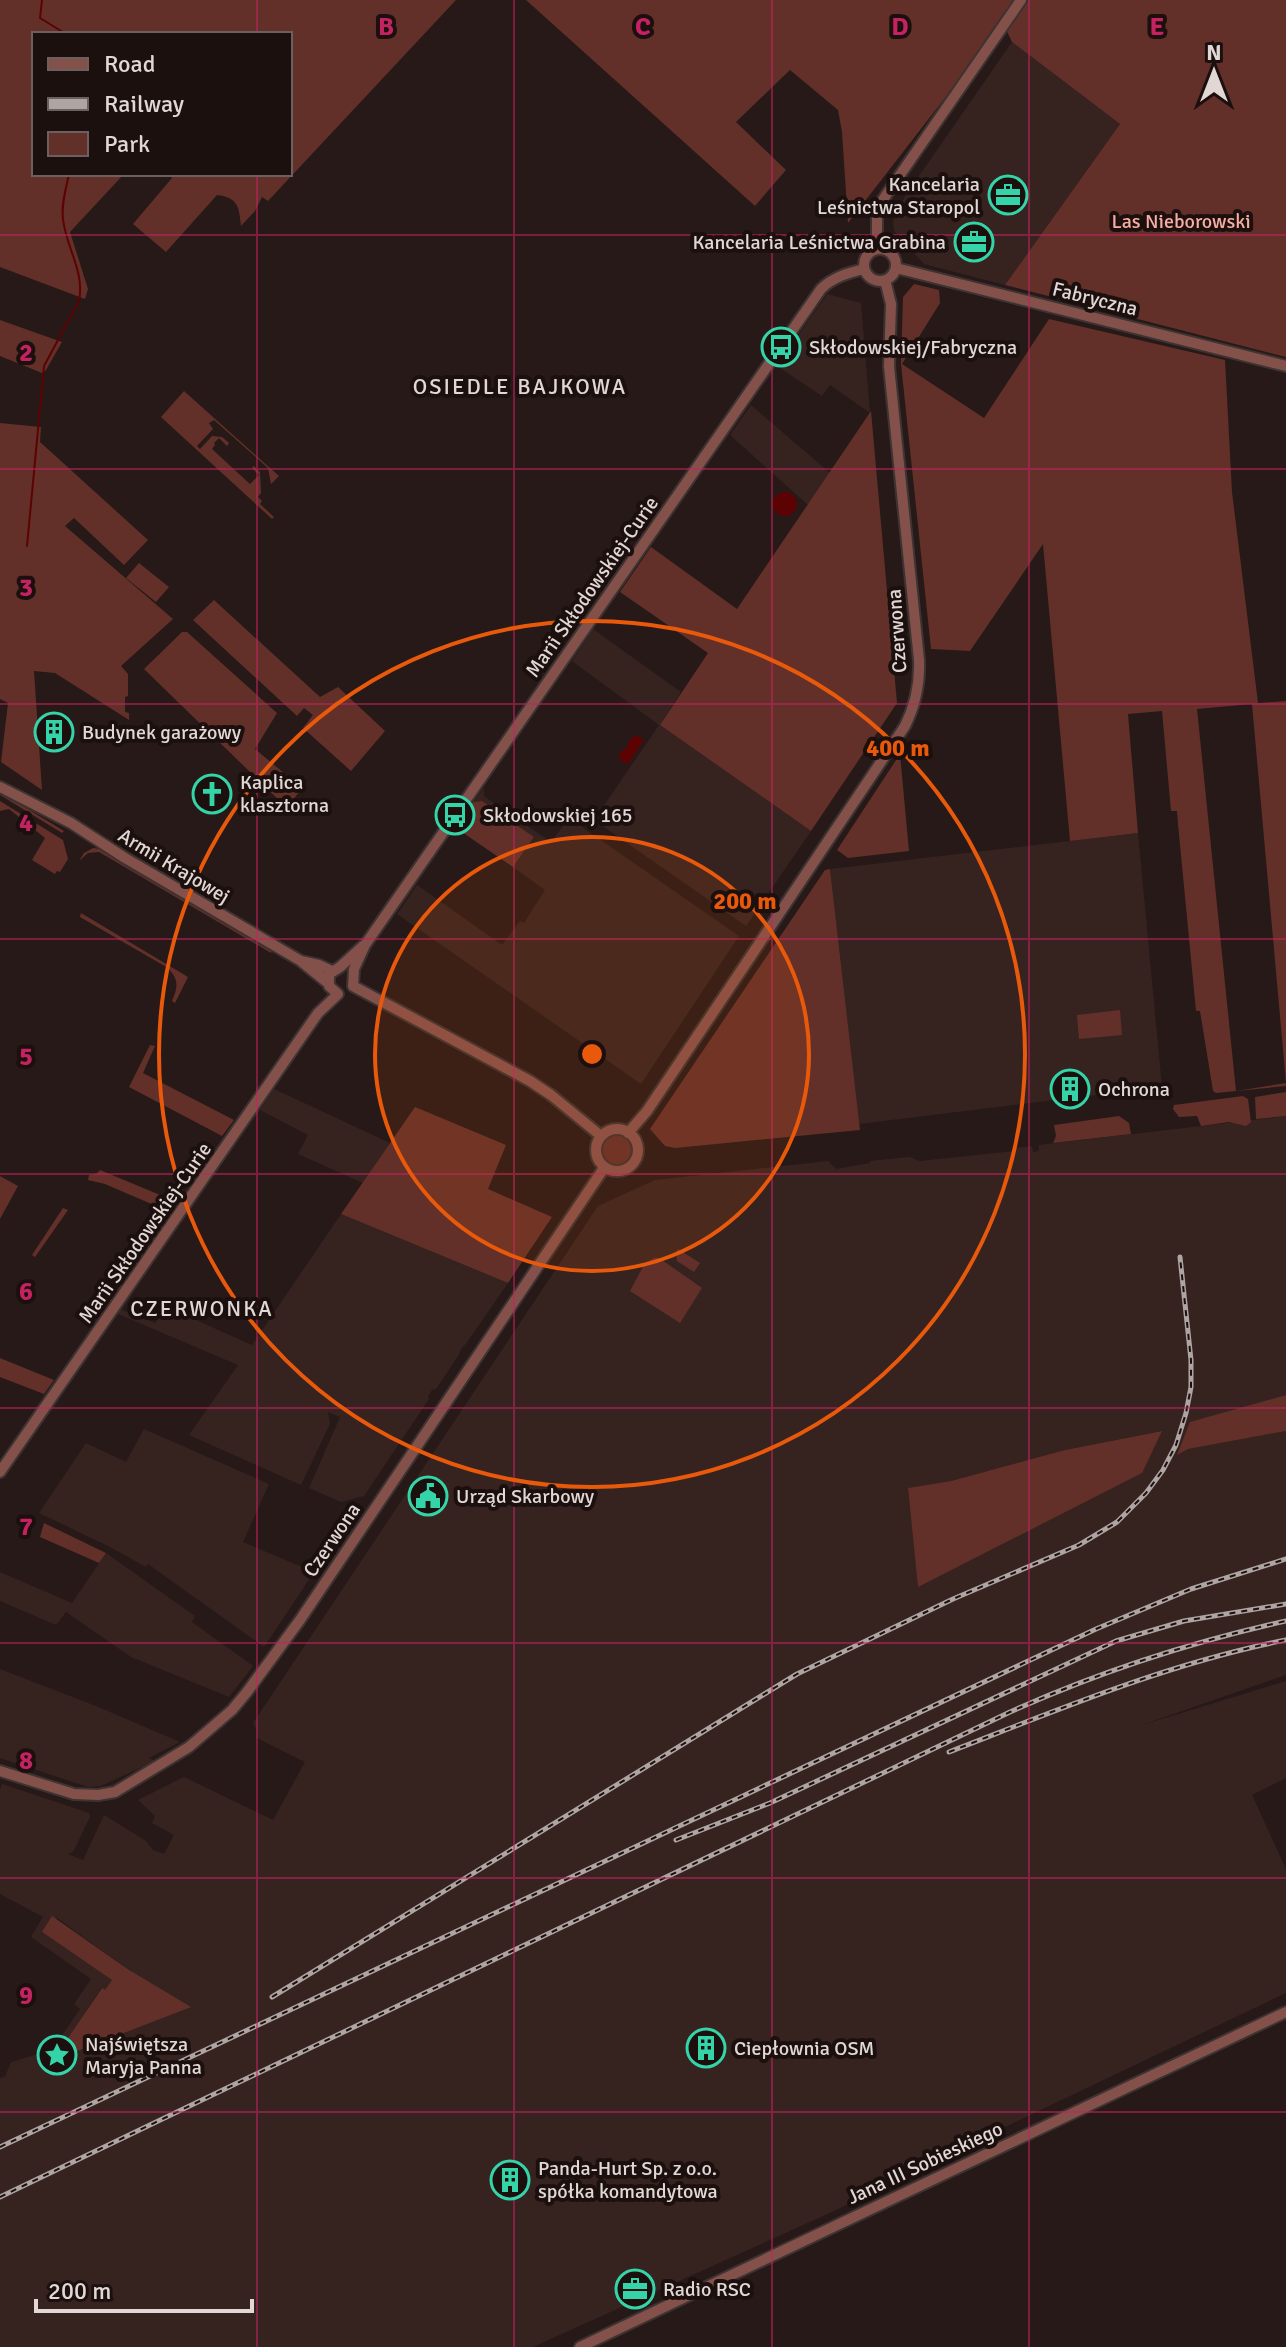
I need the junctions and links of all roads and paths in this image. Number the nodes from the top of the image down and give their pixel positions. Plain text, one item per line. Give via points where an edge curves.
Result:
1 (1021, 0) edge
2 (877, 248) junction
3 (896, 268) junction
4 (864, 269) junction
5 (885, 280) junction
6 (1286, 366) edge
7 (0, 787) edge
8 (365, 945) junction
9 (301, 961) junction
10 (336, 969) junction
11 (353, 980) junction
12 (332, 988) junction
13 (628, 1133) junction
14 (601, 1136) junction
15 (604, 1168) junction
16 (0, 1472) edge
17 (0, 1771) edge
18 (1286, 2012) edge
19 (580, 2347) edge

1 - 2 main road via 882,201
2 - 3 main road via 891,252
2 - 4 main road via 865,257
3 - 5 main road
3 - 6 main road, Fabryczna
4 - 5 main road via 873,279
4 - 8 main road, Marii Skłodowskiej-Curie via 821,289
5 - 13 main road, Czerwona via 919,660 916,698 905,726
7 - 9 main road, Armii Krajowej via 71,823
8 - 10 main road, Marii Skłodowskiej-Curie
8 - 11 main road, Marii Skłodowskiej-Curie
9 - 10 main road, Armii Krajowej
9 - 12 main road
10 - 11 main road, Armii Krajowej via 348,969
10 - 12 main road
11 - 12 main road via 347,993
11 - 14 main road, Armii Krajowej via 530,1081
12 - 16 main road, Marii Skłodowskiej-Curie
13 - 14 main road via 613,1129
13 - 15 main road via 638,1148 634,1162 623,1170
14 - 15 main road via 596,1154
15 - 17 main road, Czerwona via 300,1620 232,1710 189,1747 108,1794 82,1796
18 - 19 main road, Jana III Sobieskiego

